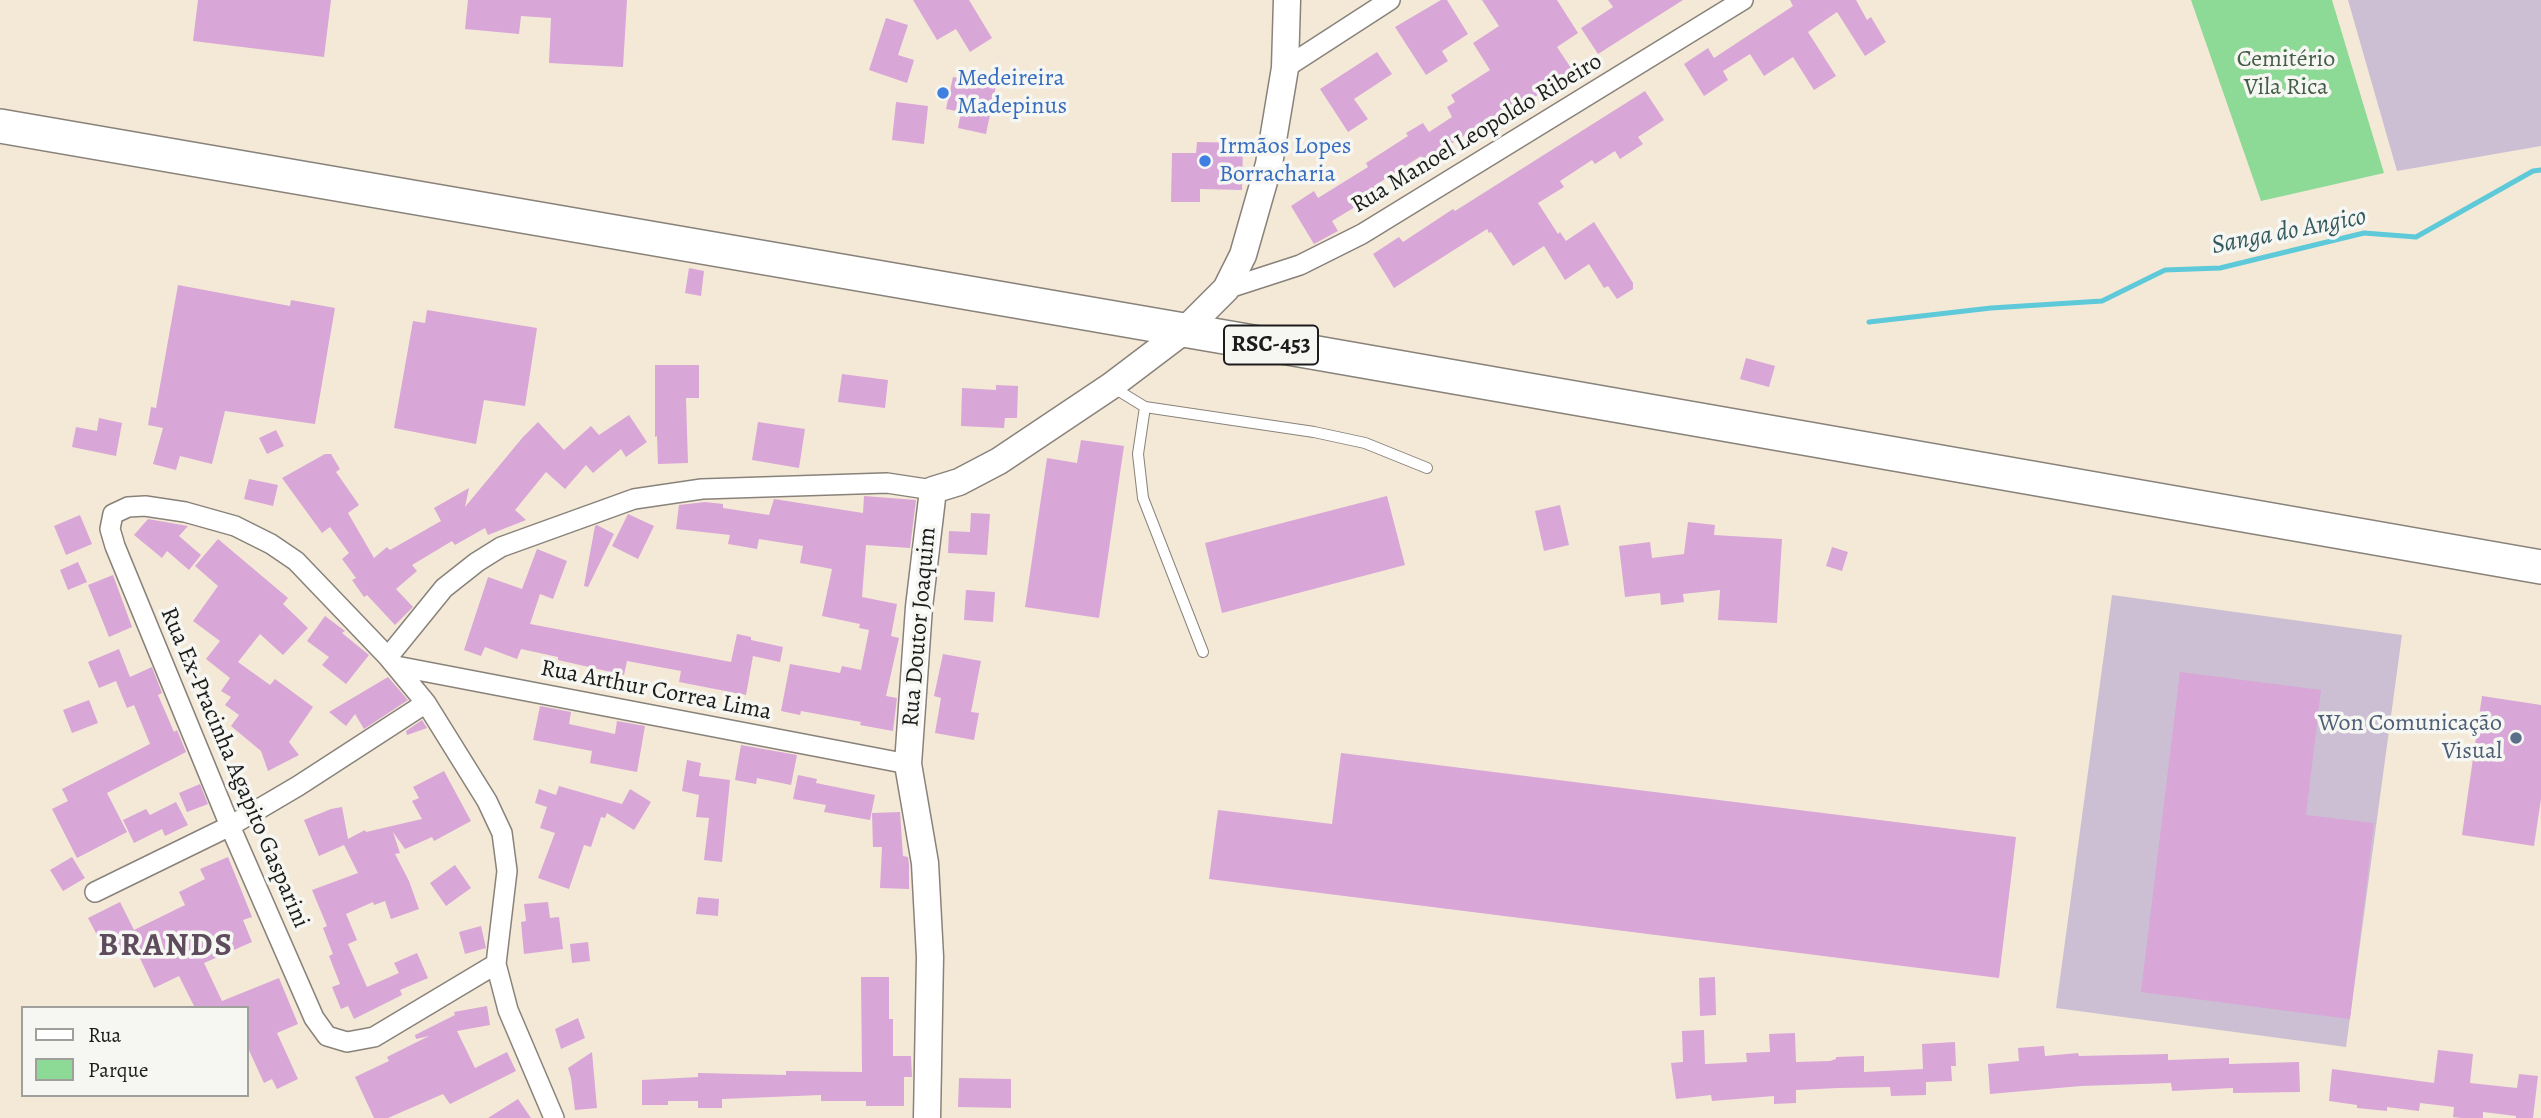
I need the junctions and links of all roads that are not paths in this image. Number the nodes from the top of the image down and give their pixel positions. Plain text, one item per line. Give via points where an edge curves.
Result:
1 (1287, 0) edge
2 (1390, 0) edge
3 (1743, 0) edge
4 (1285, 68) junction
5 (0, 126) edge
6 (1226, 289) junction
7 (1185, 330) junction
8 (1111, 386) junction
9 (1145, 407) junction
10 (1427, 468) dead end
11 (933, 490) junction
12 (2541, 567) edge
13 (1203, 652) dead end
14 (392, 661) junction
15 (426, 703) junction
16 (908, 764) junction
17 (230, 826) junction
18 (95, 892) dead end
19 (496, 964) junction
20 (554, 1118) edge
21 (928, 1118) edge

1 - 4 street
2 - 4 street
3 - 6 street, Rua Manoel Leopoldo Ribeiro via 1362,234 1300,265
4 - 6 street via 1269,164 1243,255
5 - 7 highway, RSC-453
6 - 7 street
7 - 8 street
7 - 12 highway, RSC-453
8 - 9 lane
8 - 11 street via 999,461
9 - 10 lane via 1365,443
9 - 13 lane via 1138,454 1143,498
11 - 14 street via 887,483 702,489 634,499 500,547 477,562 444,588
11 - 16 street, Rua Doutor Joaquim
14 - 15 street
14 - 16 street, Rua Arthur Correa Lima
14 - 17 street, Rua Ex-Pracinha Agapito Gasparini via 296,561 271,544 186,512 128,507 113,514 110,529 116,546
15 - 17 street
15 - 19 street via 502,833 507,871
16 - 21 street, Rua Doutor Joaquim via 925,863 930,957
17 - 18 street
17 - 19 street, Rua Ex-Pracinha Agapito Gasparini via 314,1018 327,1036 347,1042 374,1037
19 - 20 street via 508,1010

